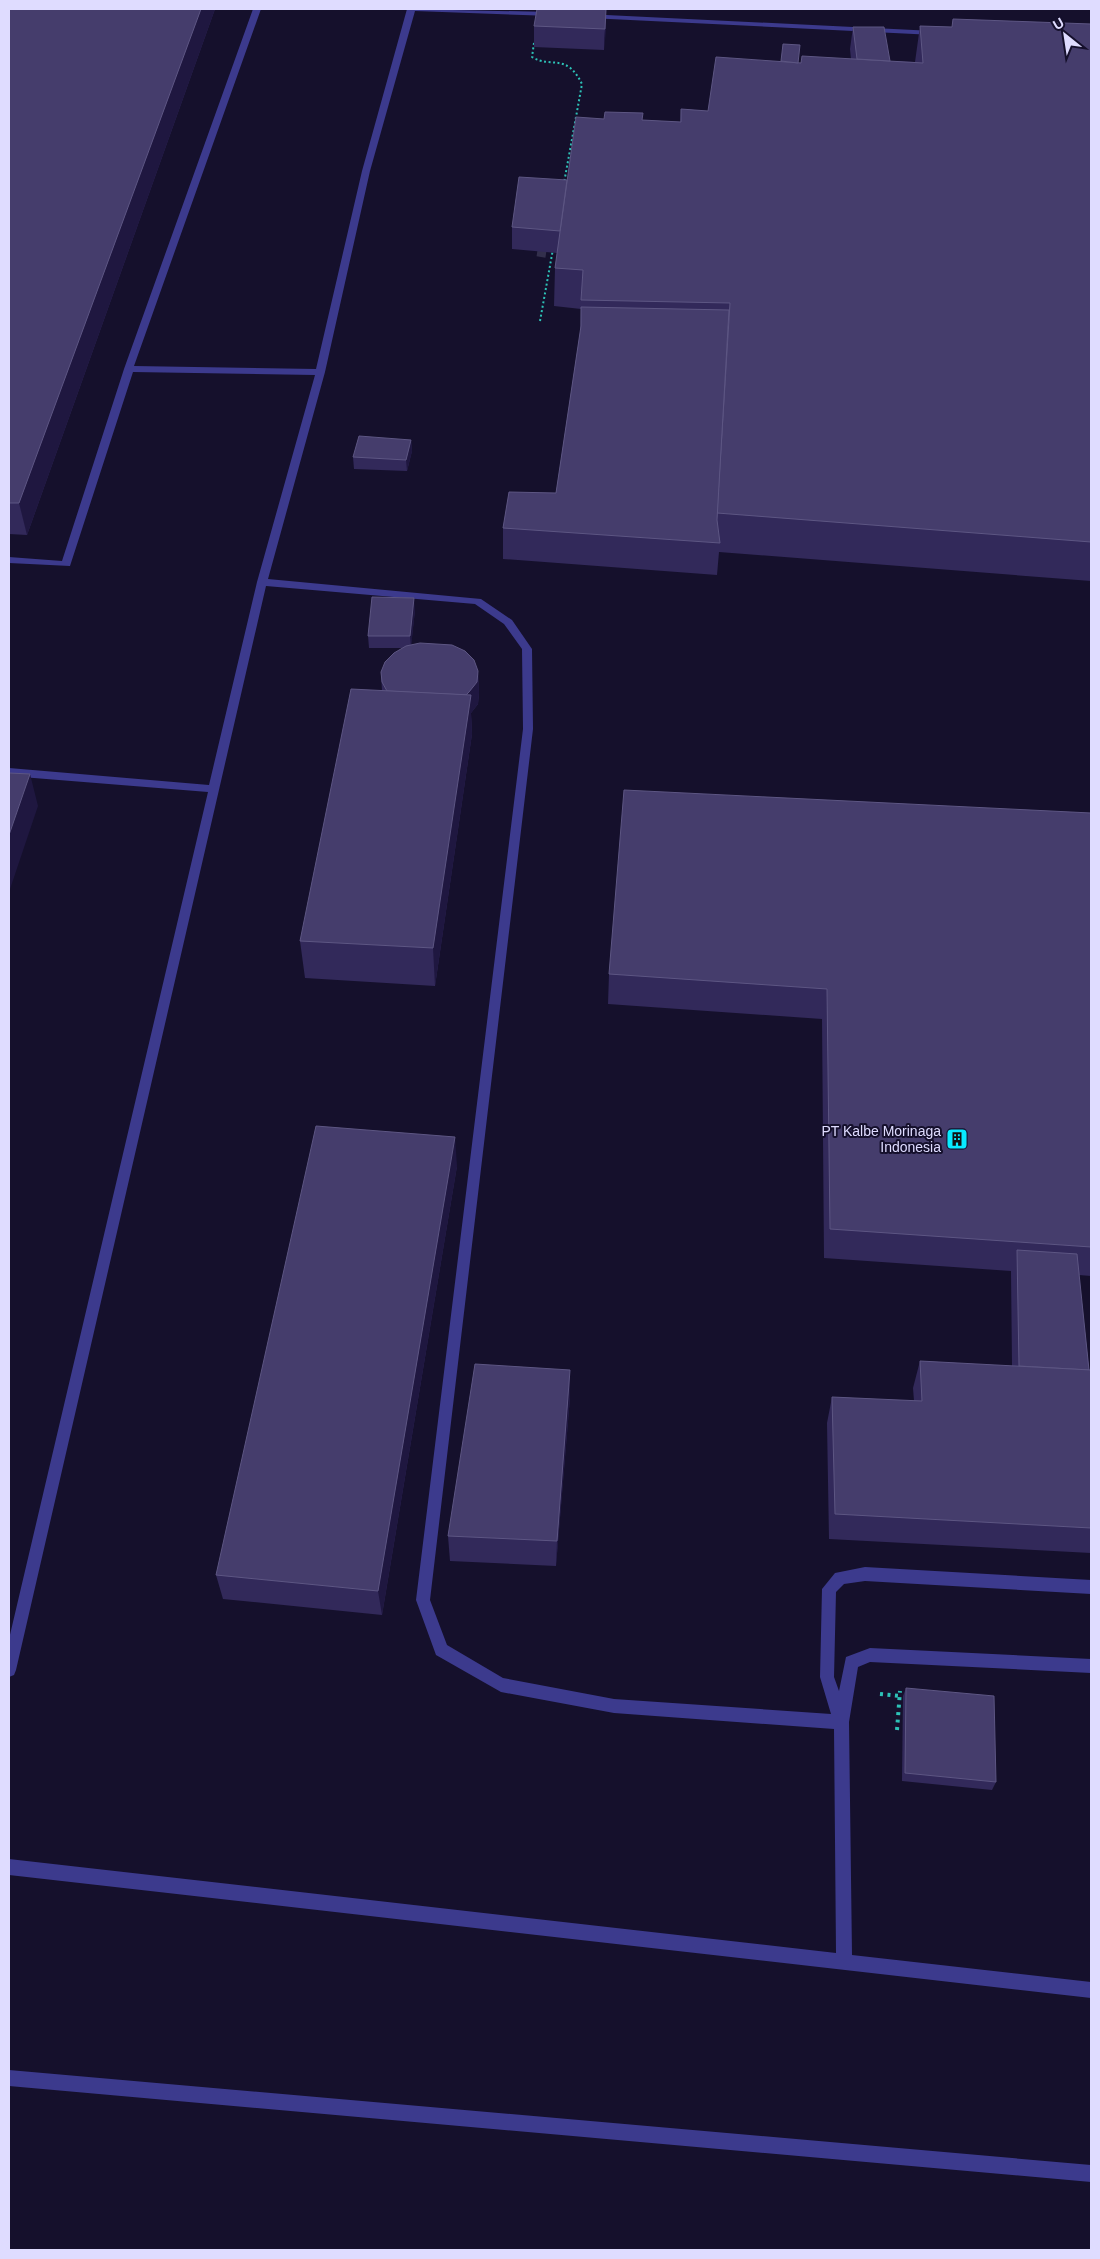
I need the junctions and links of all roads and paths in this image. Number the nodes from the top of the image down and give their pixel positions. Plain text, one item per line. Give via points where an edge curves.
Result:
1 (257, 9) edge
2 (411, 9) edge
3 (557, 14) edge
4 (577, 16) edge
5 (943, 33) edge
6 (535, 41) edge
7 (563, 190) edge
8 (553, 244) edge
9 (540, 321) dead end
10 (129, 369) junction
11 (320, 372) junction
12 (9, 560) edge
13 (262, 582) junction
14 (9, 772) edge
15 (214, 789) junction
16 (1091, 1587) edge
17 (1091, 1666) edge
18 (9, 1670) edge
19 (841, 1722) junction
20 (9, 1868) edge
21 (844, 1963) junction
22 (1091, 1990) edge
23 (9, 2078) edge
24 (1091, 2174) edge

1 - 10 street
2 - 3 street
2 - 11 street via 366,171
4 - 5 street
6 - 7 path via 532,56 535,59 565,64 578,74 582,84
8 - 9 path
10 - 11 street
10 - 12 street via 66,564
11 - 13 street
13 - 15 street
13 - 19 street via 477,601 508,622 527,649 528,729 423,1600 441,1650 501,1685 614,1706
14 - 15 street
15 - 18 street
16 - 19 street via 864,1574 840,1578 829,1589 827,1677
17 - 19 street via 870,1655 851,1662
19 - 21 street
20 - 21 street
21 - 22 street
23 - 24 street

